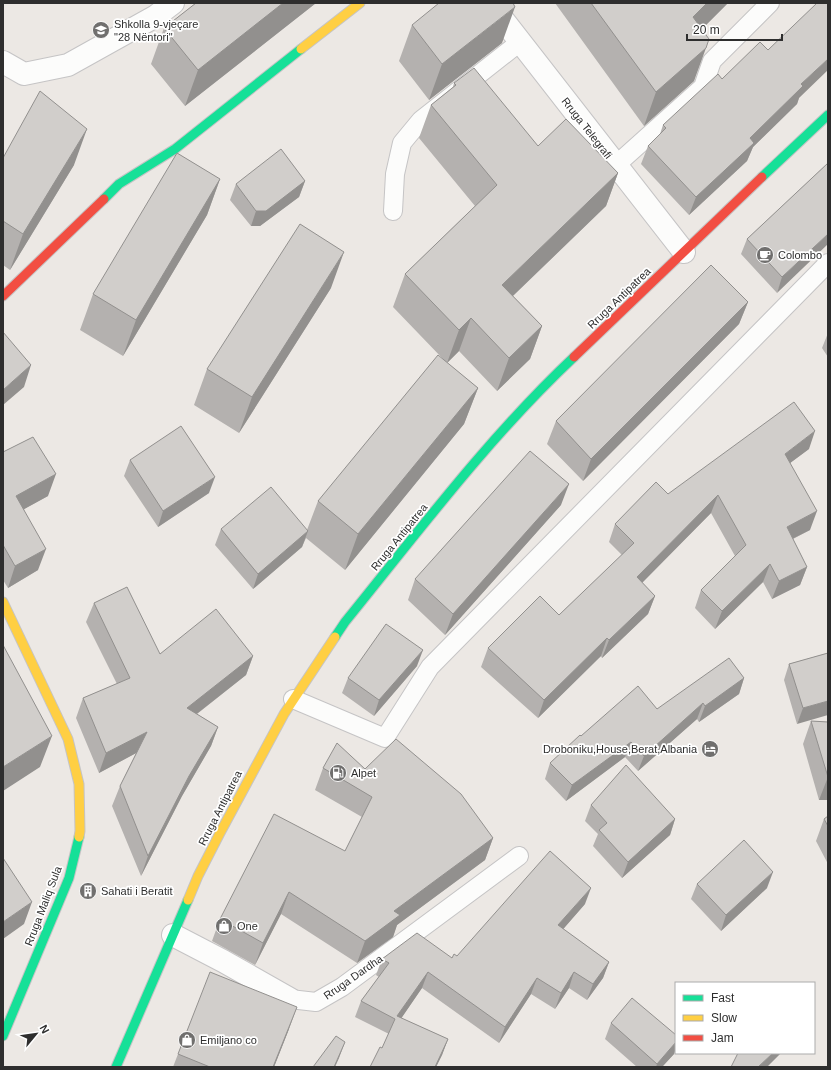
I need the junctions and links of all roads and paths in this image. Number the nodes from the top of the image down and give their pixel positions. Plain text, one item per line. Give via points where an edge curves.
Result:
1 (173, 3) edge
2 (360, 3) edge
3 (490, 3) edge
4 (770, 3) edge
5 (520, 42) junction
6 (5, 68) edge
7 (828, 115) edge
8 (616, 165) junction
9 (393, 211) dead end
10 (684, 252) junction
11 (828, 263) edge
12 (3, 296) edge
13 (3, 602) edge
14 (293, 699) junction
15 (519, 856) dead end
16 (172, 935) junction
17 (290, 999) joint
18 (3, 1036) edge
19 (116, 1067) edge

1 - 6 street via 156,16 68,65 24,74
2 - 12 main road via 175,149 119,184
3 - 5 street, Rruga Telegrafi
4 - 8 lane via 712,61 703,87
5 - 8 street, Rruga Telegrafi
5 - 9 lane via 421,120 402,143 395,174
7 - 10 main road, Rruga Antipatrea
8 - 10 street, Rruga Telegrafi
10 - 14 main road, Rruga Antipatrea via 561,369 467,472 345,622
11 - 14 lane via 430,667 385,738
13 - 18 main road, Rruga Maliq Sula via 68,739 79,784 80,831 70,878
14 - 16 main road, Rruga Antipatrea via 220,833
15 - 17 lane, Rruga Dardha via 342,987 316,1002
16 - 17 street, Rruga Dardha
16 - 19 main road, Rruga Antipatrea

